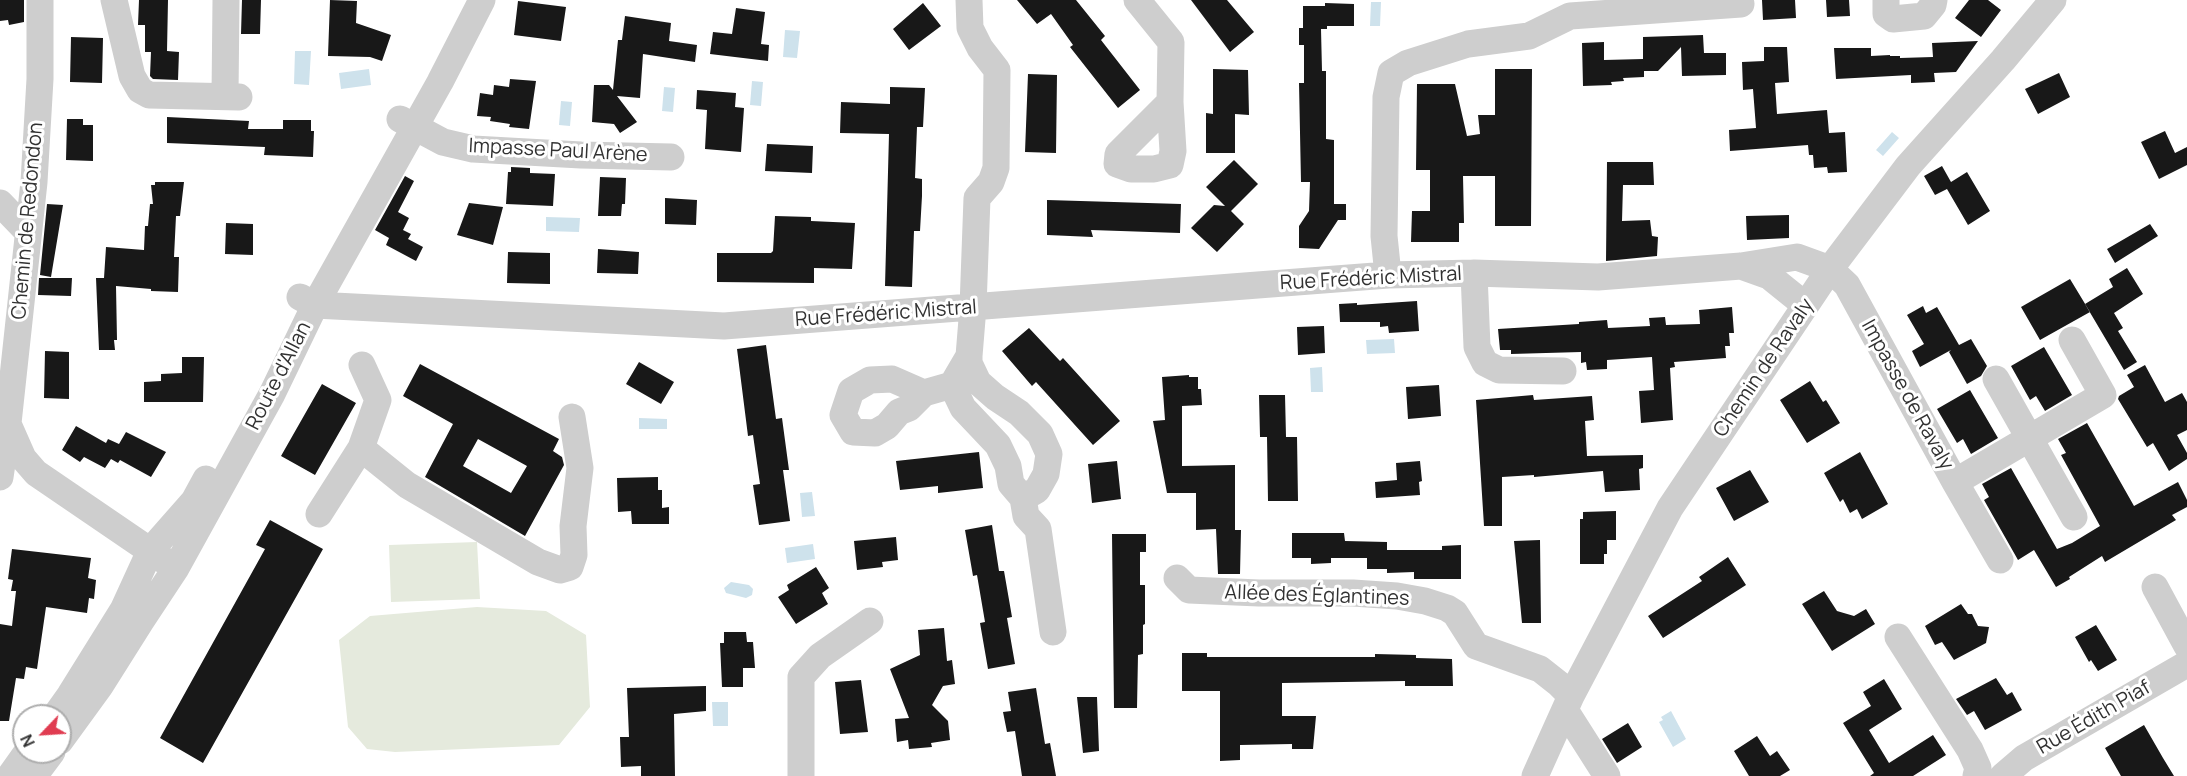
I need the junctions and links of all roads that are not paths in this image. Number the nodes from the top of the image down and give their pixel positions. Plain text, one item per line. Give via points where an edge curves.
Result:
1 (40, 0) edge
2 (114, 0) edge
3 (226, 0) edge
4 (464, 0) edge
5 (482, 0) edge
6 (969, 0) edge
7 (1137, 0) edge
8 (1886, 0) edge
9 (1934, 0) edge
10 (2053, 0) edge
11 (1741, 4) dead end
12 (1170, 102) dead end
13 (406, 123) junction
14 (671, 157) dead end
15 (0, 203) edge
16 (28, 232) junction
17 (1741, 266) junction
18 (1830, 269) junction
19 (1474, 273) junction
20 (1388, 275) junction
21 (1810, 298) junction
22 (308, 301) junction
23 (973, 307) junction
24 (1858, 308) junction
25 (2072, 340) dead end
26 (8, 355) edge
27 (969, 356) junction
28 (362, 365) dead end
29 (1563, 370) dead end
30 (1996, 380) dead end
31 (952, 386) junction
32 (924, 393) dead end
33 (572, 417) dead end
34 (8, 423) junction
35 (2030, 438) junction
36 (361, 448) junction
37 (229, 456) junction
38 (36, 473) junction
39 (0, 477) edge
40 (1955, 482) junction
41 (0, 489) edge
42 (1023, 498) junction
43 (319, 514) dead end
44 (2074, 517) dead end
45 (150, 551) junction
46 (2000, 560) dead end
47 (176, 568) junction
48 (1177, 578) dead end
49 (2155, 586) dead end
50 (870, 621) dead end
51 (1053, 632) dead end
52 (1898, 637) dead end
53 (2187, 645) edge
54 (2187, 664) edge
55 (1568, 703) junction
56 (63, 704) edge
57 (72, 724) edge
58 (801, 776) edge
59 (1535, 776) edge
60 (1607, 776) edge
61 (1976, 776) edge
62 (2003, 776) edge

1 - 16 street, Chemin de Redondon via 40,79
2 - 3 street via 132,76 140,90 149,95 232,97
4 - 13 street, Route d'Allan
5 - 13 street, Route d'Allan via 440,82
6 - 23 street via 970,28 997,70 996,168 991,182 976,198
7 - 12 street via 1171,42
8 - 9 street via 1886,14 1893,19 1924,16
10 - 18 street, Chemin de Ravaly via 1908,166
11 - 20 street via 1570,16 1529,36 1468,44 1408,63 1391,73 1386,97 1384,236
13 - 14 street, Impasse Paul Arène via 443,142 473,150
13 - 22 street, Route d'Allan
15 - 16 street
16 - 26 street, Chemin de Redondon
17 - 18 street, Rue Frédéric Mistral via 1797,257
17 - 19 street, Rue Frédéric Mistral via 1598,277
17 - 21 street, Rue Frédéric Mistral
18 - 21 street, Chemin de Ravaly
18 - 24 street, Impasse de Ravaly via 1847,285
19 - 20 street, Rue Frédéric Mistral
19 - 29 street, Rue Frédéric Mistral via 1477,347 1485,363 1499,370
20 - 23 street, Rue Frédéric Mistral
21 - 24 street, Impasse de Ravaly
21 - 55 street, Chemin de Ravaly via 1670,508
22 - 23 street, Rue Frédéric Mistral via 724,326
22 - 37 street, Route d'Allan via 272,394
23 - 27 street
24 - 40 street, Impasse de Ravaly
25 - 35 street, Impasse de Ravaly via 2108,404
26 - 34 street, Chemin de Redondon
27 - 31 street
27 - 42 street via 978,382 1040,434 1049,454 1046,474 1037,490
28 - 36 street via 378,400
30 - 35 street
31 - 32 street
31 - 42 street via 963,408 998,445 1011,484
33 - 36 street via 580,468 574,555 570,567 560,570 538,562 407,485
34 - 38 street via 23,458
34 - 39 street, Chemin de Redondon
35 - 40 street, Impasse de Ravaly
35 - 44 street
36 - 43 street
37 - 45 street, Route d'Allan
37 - 47 street, Route d'Allan
38 - 41 street via 29,482
38 - 45 street
40 - 46 street, Impasse de Ravaly
42 - 51 street via 1026,516 1038,529
45 - 47 street
45 - 56 street, Route d'Allan via 123,610
47 - 57 street, Route d'Allan
48 - 55 street, Allée des Églantines via 1189,590 1397,596 1447,608 1455,613 1476,646 1540,669 1559,684
49 - 53 street
50 - 58 street via 820,656 801,677
52 - 61 street via 1970,750 1978,768
54 - 62 street, Rue Édith Piaf via 2024,758
55 - 59 street, Chemin de Ravaly
55 - 60 street, Allée des Églantines

